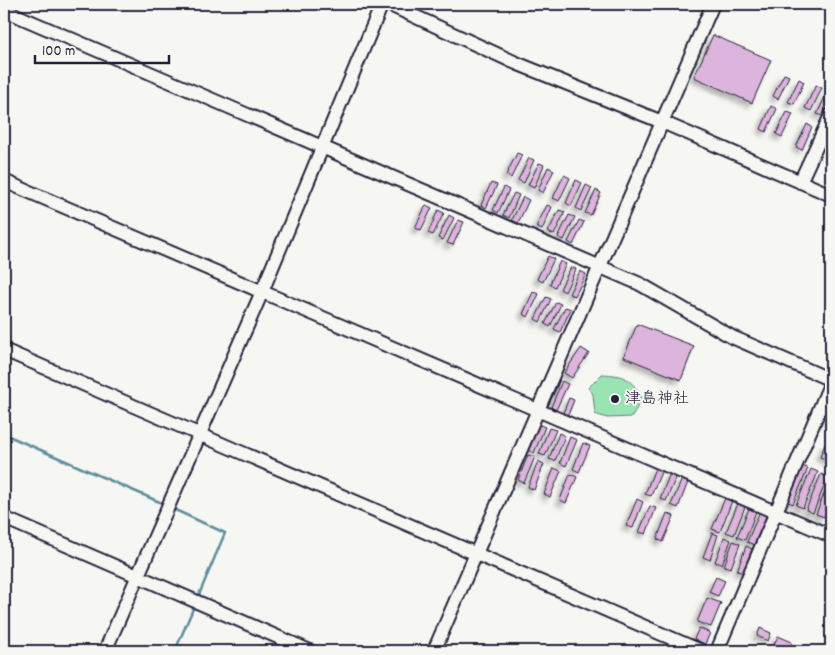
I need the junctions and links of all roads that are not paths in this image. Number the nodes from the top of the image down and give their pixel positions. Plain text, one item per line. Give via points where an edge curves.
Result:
1 (382, 4) edge
2 (388, 4) edge
3 (713, 4) edge
4 (4, 10) edge
5 (831, 115) edge
6 (662, 122) junction
7 (321, 146) junction
8 (4, 181) edge
9 (800, 182) junction
10 (831, 195) edge
11 (601, 267) junction
12 (261, 294) junction
13 (4, 350) edge
14 (831, 381) edge
15 (536, 409) junction
16 (199, 435) junction
17 (776, 513) junction
18 (4, 518) edge
19 (831, 536) edge
20 (475, 553) junction
21 (137, 576) junction
22 (105, 651) edge
23 (310, 651) edge
24 (434, 651) edge
25 (701, 651) edge
26 (717, 651) edge

1 - 7 street
2 - 6 street via 516,63
3 - 6 street
4 - 7 street
5 - 9 street
6 - 9 street
6 - 11 street
7 - 11 street
7 - 12 street
8 - 12 street
9 - 10 street
11 - 14 street via 652,290 732,338
11 - 15 street
12 - 15 street
12 - 16 street
13 - 16 street
14 - 17 street
15 - 17 street
15 - 20 street
16 - 20 street
16 - 21 street
17 - 19 street
17 - 26 street
18 - 21 street
20 - 24 street
20 - 25 street
21 - 22 street
21 - 23 street

